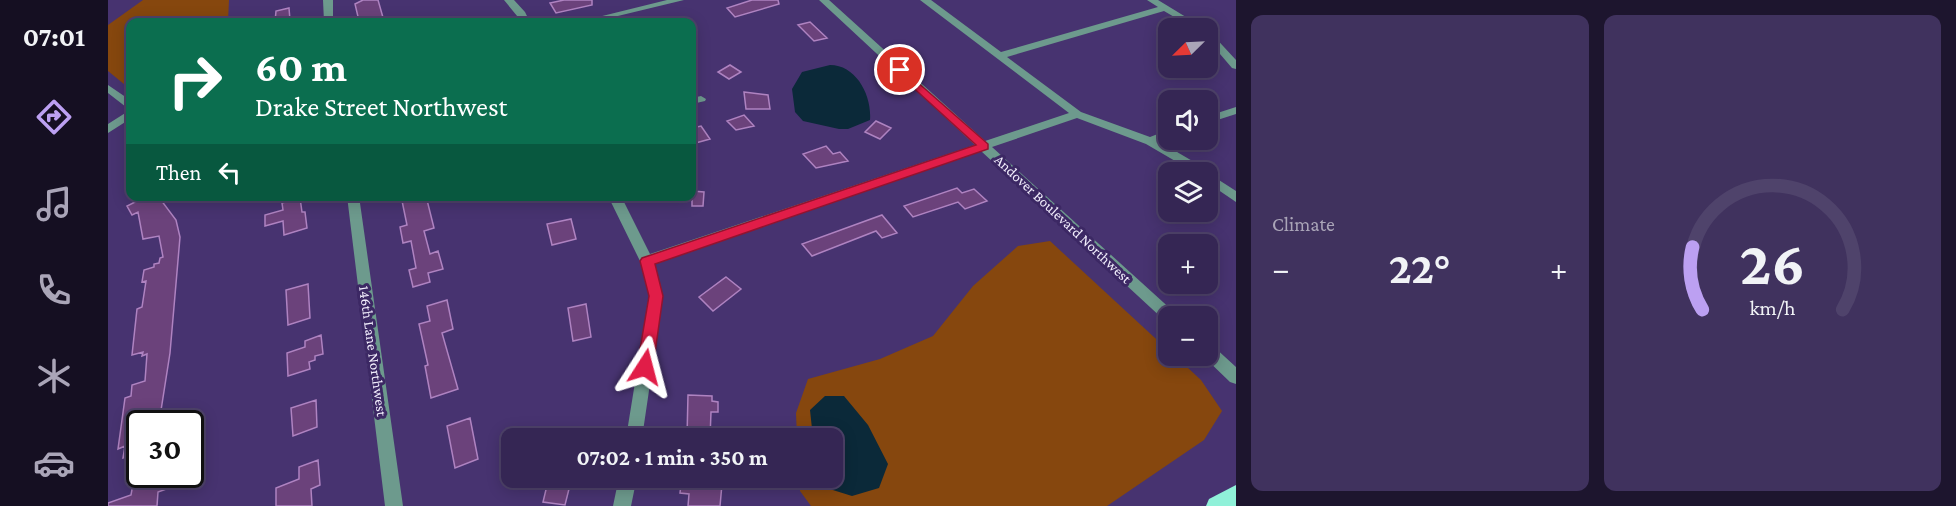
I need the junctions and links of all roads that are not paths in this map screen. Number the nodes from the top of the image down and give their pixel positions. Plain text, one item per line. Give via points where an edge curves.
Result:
1 (328, 0) edge
2 (508, 0) edge
3 (680, 0) edge
4 (824, 0) edge
5 (925, 0) edge
6 (1152, 0) edge
7 (1166, 8) junction
8 (329, 18) edge
9 (524, 18) edge
10 (601, 18) edge
11 (1182, 18) edge
12 (1218, 46) edge
13 (999, 56) junction
14 (1236, 66) edge
15 (108, 88) edge
16 (126, 102) edge
17 (1236, 110) edge
18 (1077, 114) junction
19 (1218, 116) edge
20 (126, 117) edge
21 (108, 129) edge
22 (1158, 138) edge
23 (1150, 141) junction
24 (984, 146) junction
25 (1185, 162) edge
26 (1218, 184) edge
27 (1236, 197) edge
28 (354, 201) edge
29 (617, 201) edge
30 (647, 261) junction
31 (1159, 306) edge
32 (1218, 360) edge
33 (1236, 377) edge
34 (636, 428) edge
35 (626, 488) edge
36 (1236, 495) edge
37 (394, 506) edge
38 (622, 506) edge
39 (1216, 506) edge

1 - 8 street
2 - 9 street
3 - 10 street
4 - 24 street, Andover Boulevard Northwest
5 - 13 street
6 - 7 street
7 - 11 street
7 - 13 street
12 - 14 street
13 - 18 street
15 - 16 street
17 - 19 street
18 - 23 street
18 - 24 street
20 - 21 street
22 - 23 street
23 - 25 street
24 - 30 street
24 - 31 street, Andover Boulevard Northwest
26 - 27 street
28 - 37 street, 146th Lane Northwest
29 - 30 street
30 - 34 street via 656,296
32 - 33 street
35 - 38 street
36 - 39 main road

